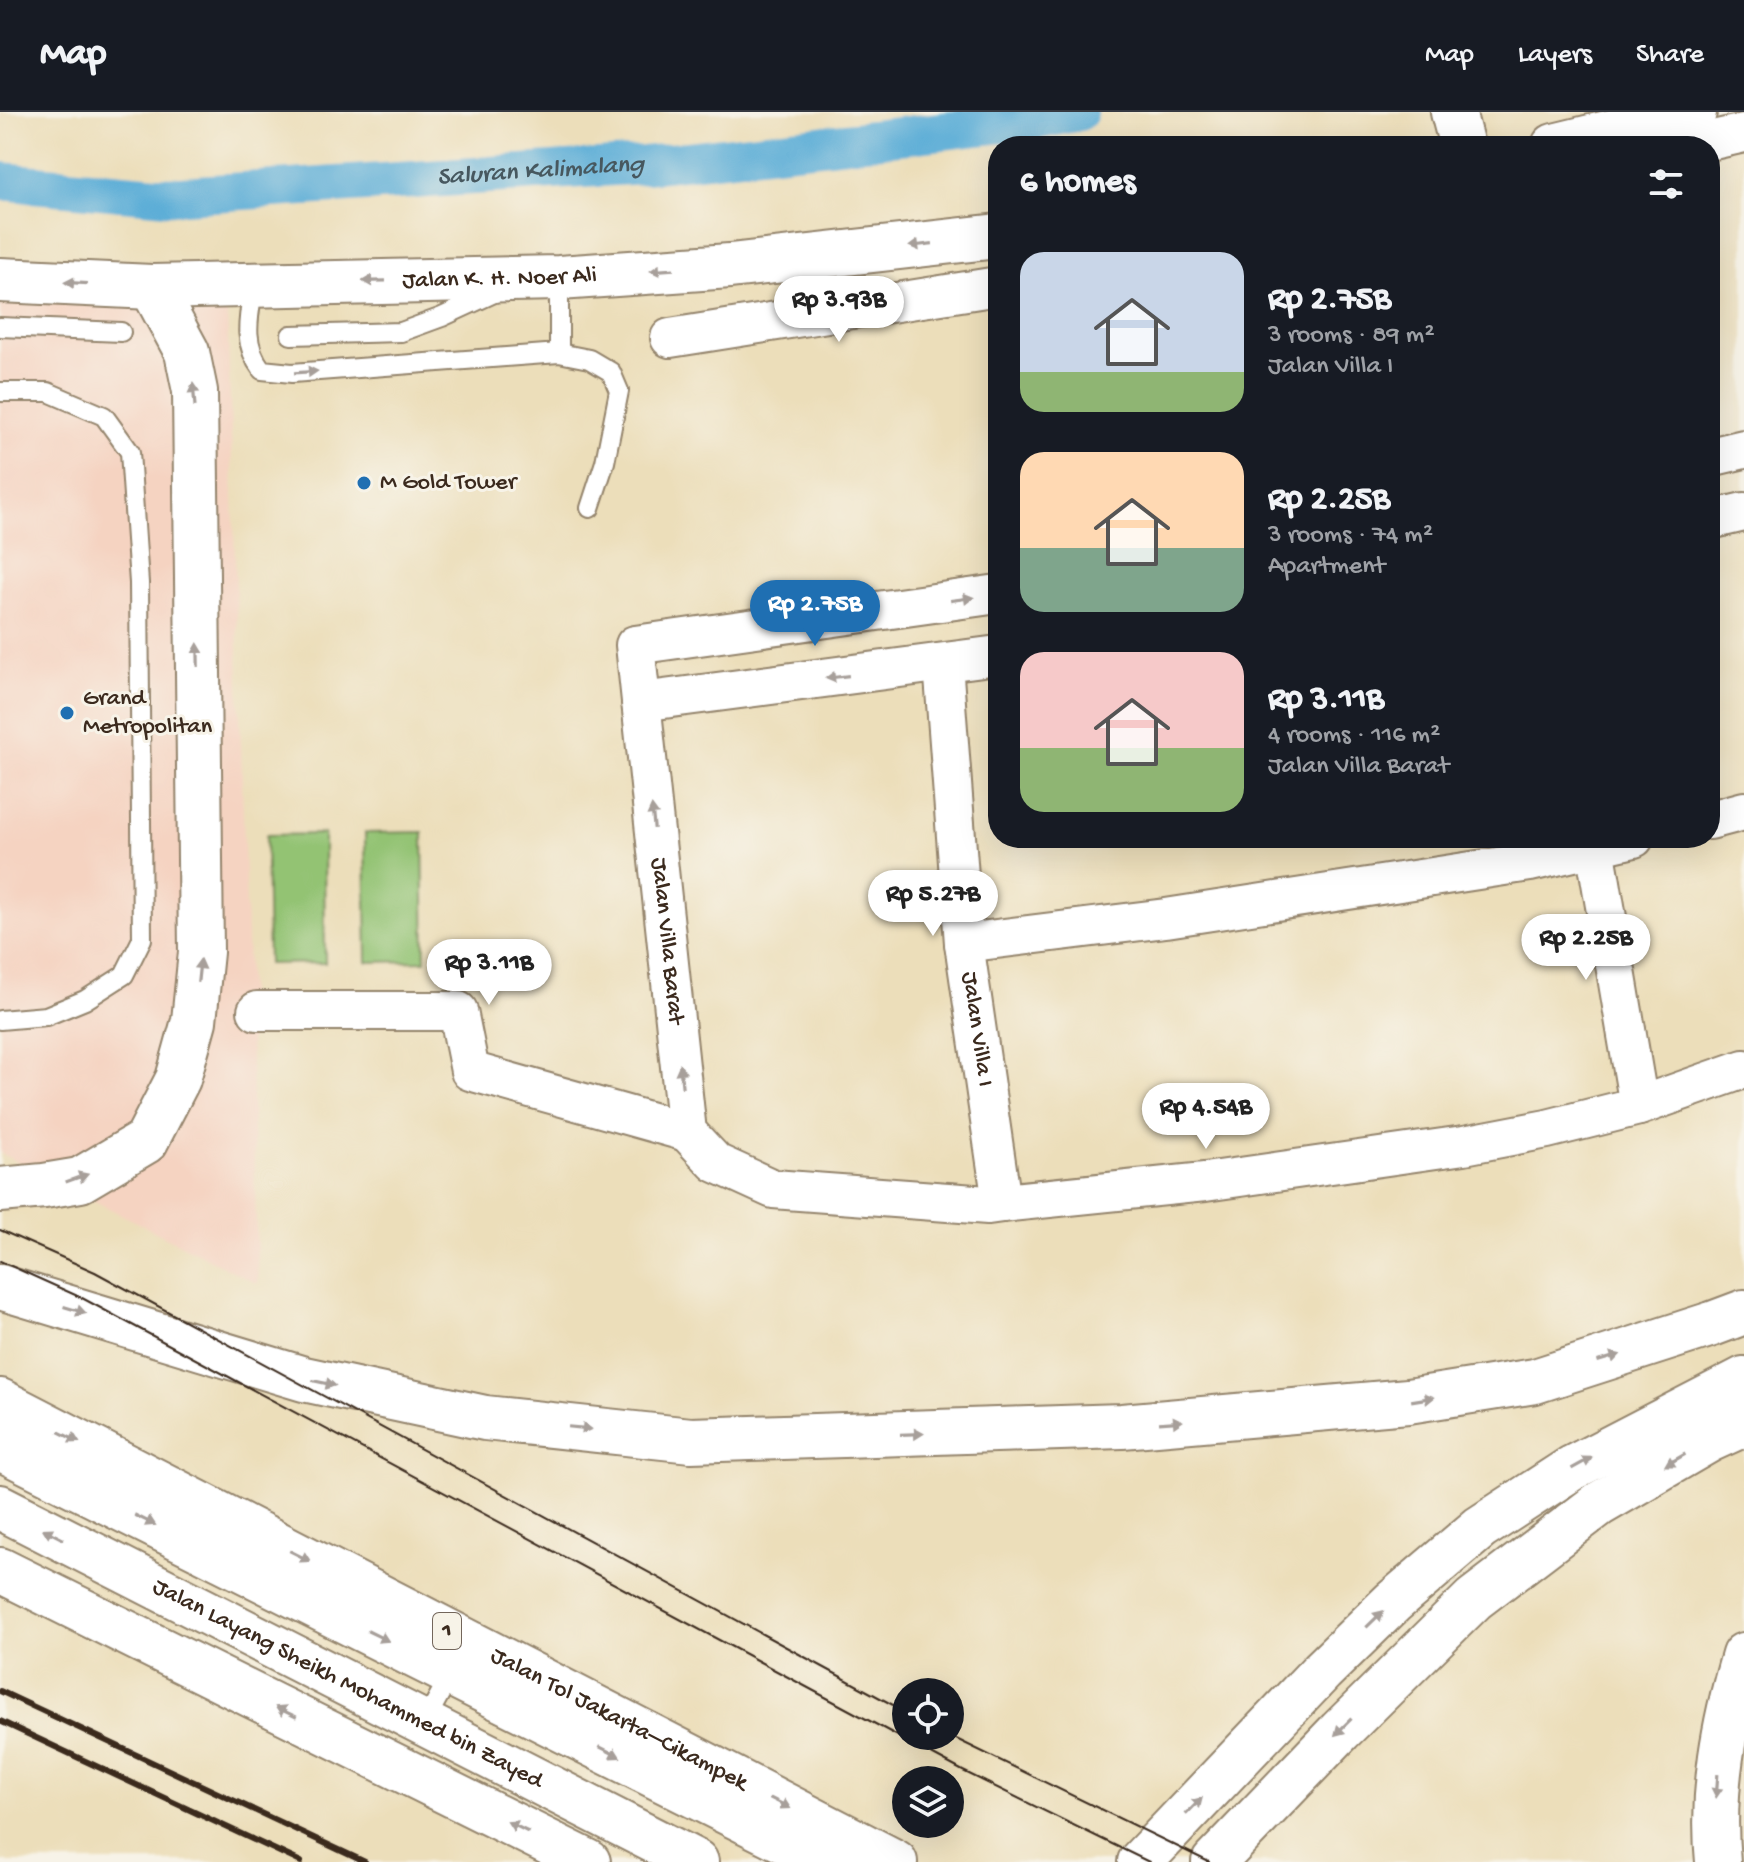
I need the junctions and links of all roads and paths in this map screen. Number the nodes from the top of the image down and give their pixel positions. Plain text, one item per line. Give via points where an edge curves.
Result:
1 (1694, 112) edge
2 (1744, 133) edge
3 (1595, 136) edge
4 (1720, 138) edge
5 (988, 237) edge
6 (546, 278) junction
7 (0, 280) edge
8 (254, 284) junction
9 (152, 287) junction
10 (988, 288) edge
11 (0, 327) edge
12 (121, 332) dead end
13 (291, 335) dead end
14 (670, 338) dead end
15 (559, 353) junction
16 (0, 392) edge
17 (1744, 449) edge
18 (1720, 455) edge
19 (590, 508) dead end
20 (1744, 512) edge
21 (1720, 518) edge
22 (988, 595) edge
23 (988, 656) edge
24 (943, 663) junction
25 (641, 702) junction
26 (1744, 811) edge
27 (1720, 817) edge
28 (1573, 848) edge
29 (1595, 848) edge
30 (1528, 850) edge
31 (964, 943) junction
32 (257, 1011) dead end
33 (0, 1020) edge
34 (1744, 1069) edge
35 (1639, 1106) junction
36 (687, 1132) junction
37 (0, 1190) edge
38 (1002, 1203) junction
39 (0, 1287) edge
40 (1744, 1312) edge
41 (1744, 1379) edge
42 (0, 1401) edge
43 (1744, 1424) edge
44 (0, 1448) edge
45 (0, 1507) edge
46 (0, 1570) edge
47 (1744, 1655) edge
48 (452, 1672) junction
49 (423, 1725) junction
50 (588, 1862) edge
51 (696, 1862) edge
52 (827, 1862) edge
53 (895, 1862) edge
54 (1140, 1862) edge
55 (1214, 1862) edge
56 (1718, 1862) edge

1 - 3 main road
2 - 4 street
5 -> 6 main road, Jalan K. H. Noer Ali via 730,266
6 -> 8 main road, Jalan K. H. Noer Ali
6 - 13 lane via 484,296 401,332
6 - 15 lane
9 -> 7 main road, Jalan K. H. Noer Ali
8 - 9 main road, Jalan K. H. Noer Ali
8 -> 15 lane via 247,324 251,355 262,370 292,373
37 -> 9 main road via 80,1180 146,1141 178,1079 194,1021 201,952 195,391 187,352
10 - 14 street
11 - 12 lane
15 - 19 lane via 589,359 611,372 619,391
16 - 33 lane via 48,392 104,416 130,452 139,583 142,939 124,975 85,1000 46,1016
17 - 18 street
20 - 21 street
25 -> 22 street, Jalan Villa Barat via 635,645
23 - 24 street
24 -> 25 street
24 - 31 street, Jalan Villa I
36 -> 25 street, Jalan Villa Barat
26 - 27 street
28 - 30 street
29 - 35 street
30 - 31 street via 1166,918
31 - 38 street, Jalan Villa I
32 - 36 street via 458,1011 470,1071
34 - 35 street
35 - 38 street via 1464,1145 1205,1182
36 - 38 street via 716,1163 773,1189
39 -> 40 main road via 304,1379 485,1418 691,1440 1122,1426 1408,1401 1535,1381
54 -> 41 main road via 1322,1671 1480,1528 1590,1458
42 -> 53 main road, Jalan Tol Jakarta–Cikampek / 1
43 -> 55 main road via 1599,1504 1474,1599
44 -> 48 main road, 1
49 -> 45 main road, Jalan Layang Sheikh Mohammed bin Zayed
50 -> 46 main road
47 -> 56 main road via 1718,1768
48 - 49 lane
48 -> 52 main road, 1
49 - 51 main road, Jalan Layang Sheikh Mohammed bin Zayed

